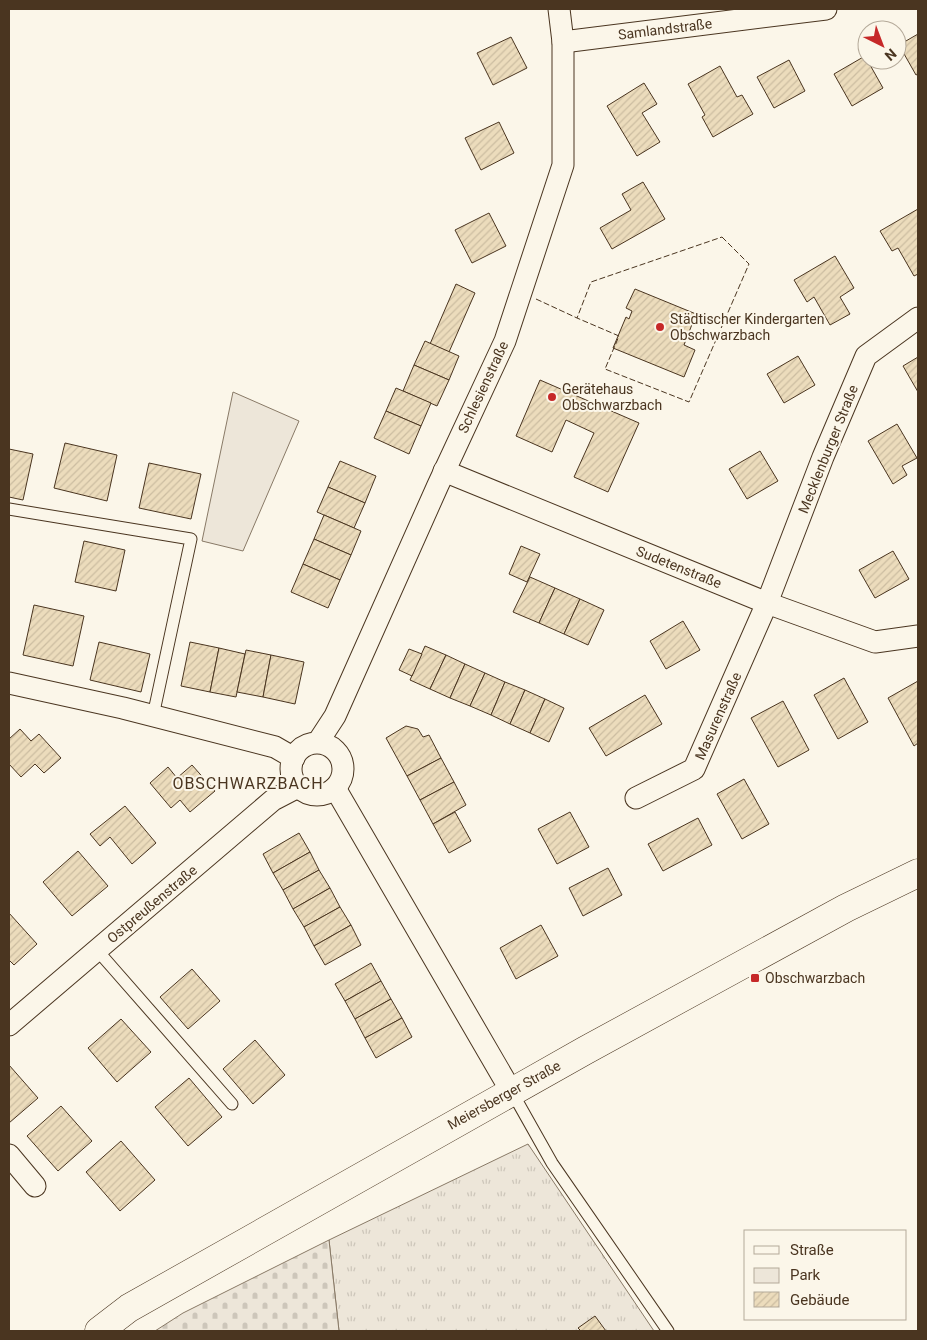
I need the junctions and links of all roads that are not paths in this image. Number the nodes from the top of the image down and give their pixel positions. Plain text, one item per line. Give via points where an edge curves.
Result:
1 (559, 9) edge
2 (826, 9) edge
3 (563, 42) junction
4 (918, 318) edge
5 (444, 471) junction
6 (9, 509) edge
7 (767, 603) junction
8 (918, 636) edge
9 (9, 683) edge
10 (153, 716) junction
11 (318, 742) junction
12 (294, 758) junction
13 (298, 786) junction
14 (335, 788) junction
15 (636, 798) dead end
16 (918, 873) edge
17 (97, 950) junction
18 (9, 1026) edge
19 (511, 1091) junction
20 (232, 1104) dead end
21 (9, 1155) edge
22 (35, 1186) dead end
23 (99, 1331) edge
24 (668, 1331) edge

1 - 3 street, Schlesienstraße
2 - 3 street, Samlandstraße
3 - 5 street, Schlesienstraße via 563,165 505,341
4 - 7 street, Mecklenburger Straße via 866,356
5 - 7 street, Sudetenstraße
5 - 11 street, Schlesienstraße via 362,659 335,716
6 - 10 lane via 191,539
7 - 8 street, Sudetenstraße via 875,642
7 - 15 street, Masurenstraße via 694,769
9 - 10 street
10 - 12 street via 275,747
11 - 12 street via 299,749
11 - 14 street via 337,750 342,759 344,770
12 - 13 street via 292,777
13 - 14 street via 316,795
13 - 17 street, Ostpreußenstraße via 273,800
14 - 19 street
16 - 19 main road, Meiersberger Straße via 846,908
17 - 18 street, Ostpreußenstraße
17 - 20 lane
19 - 23 main road, Meiersberger Straße via 129,1308
19 - 24 lane via 552,1163
21 - 22 street

